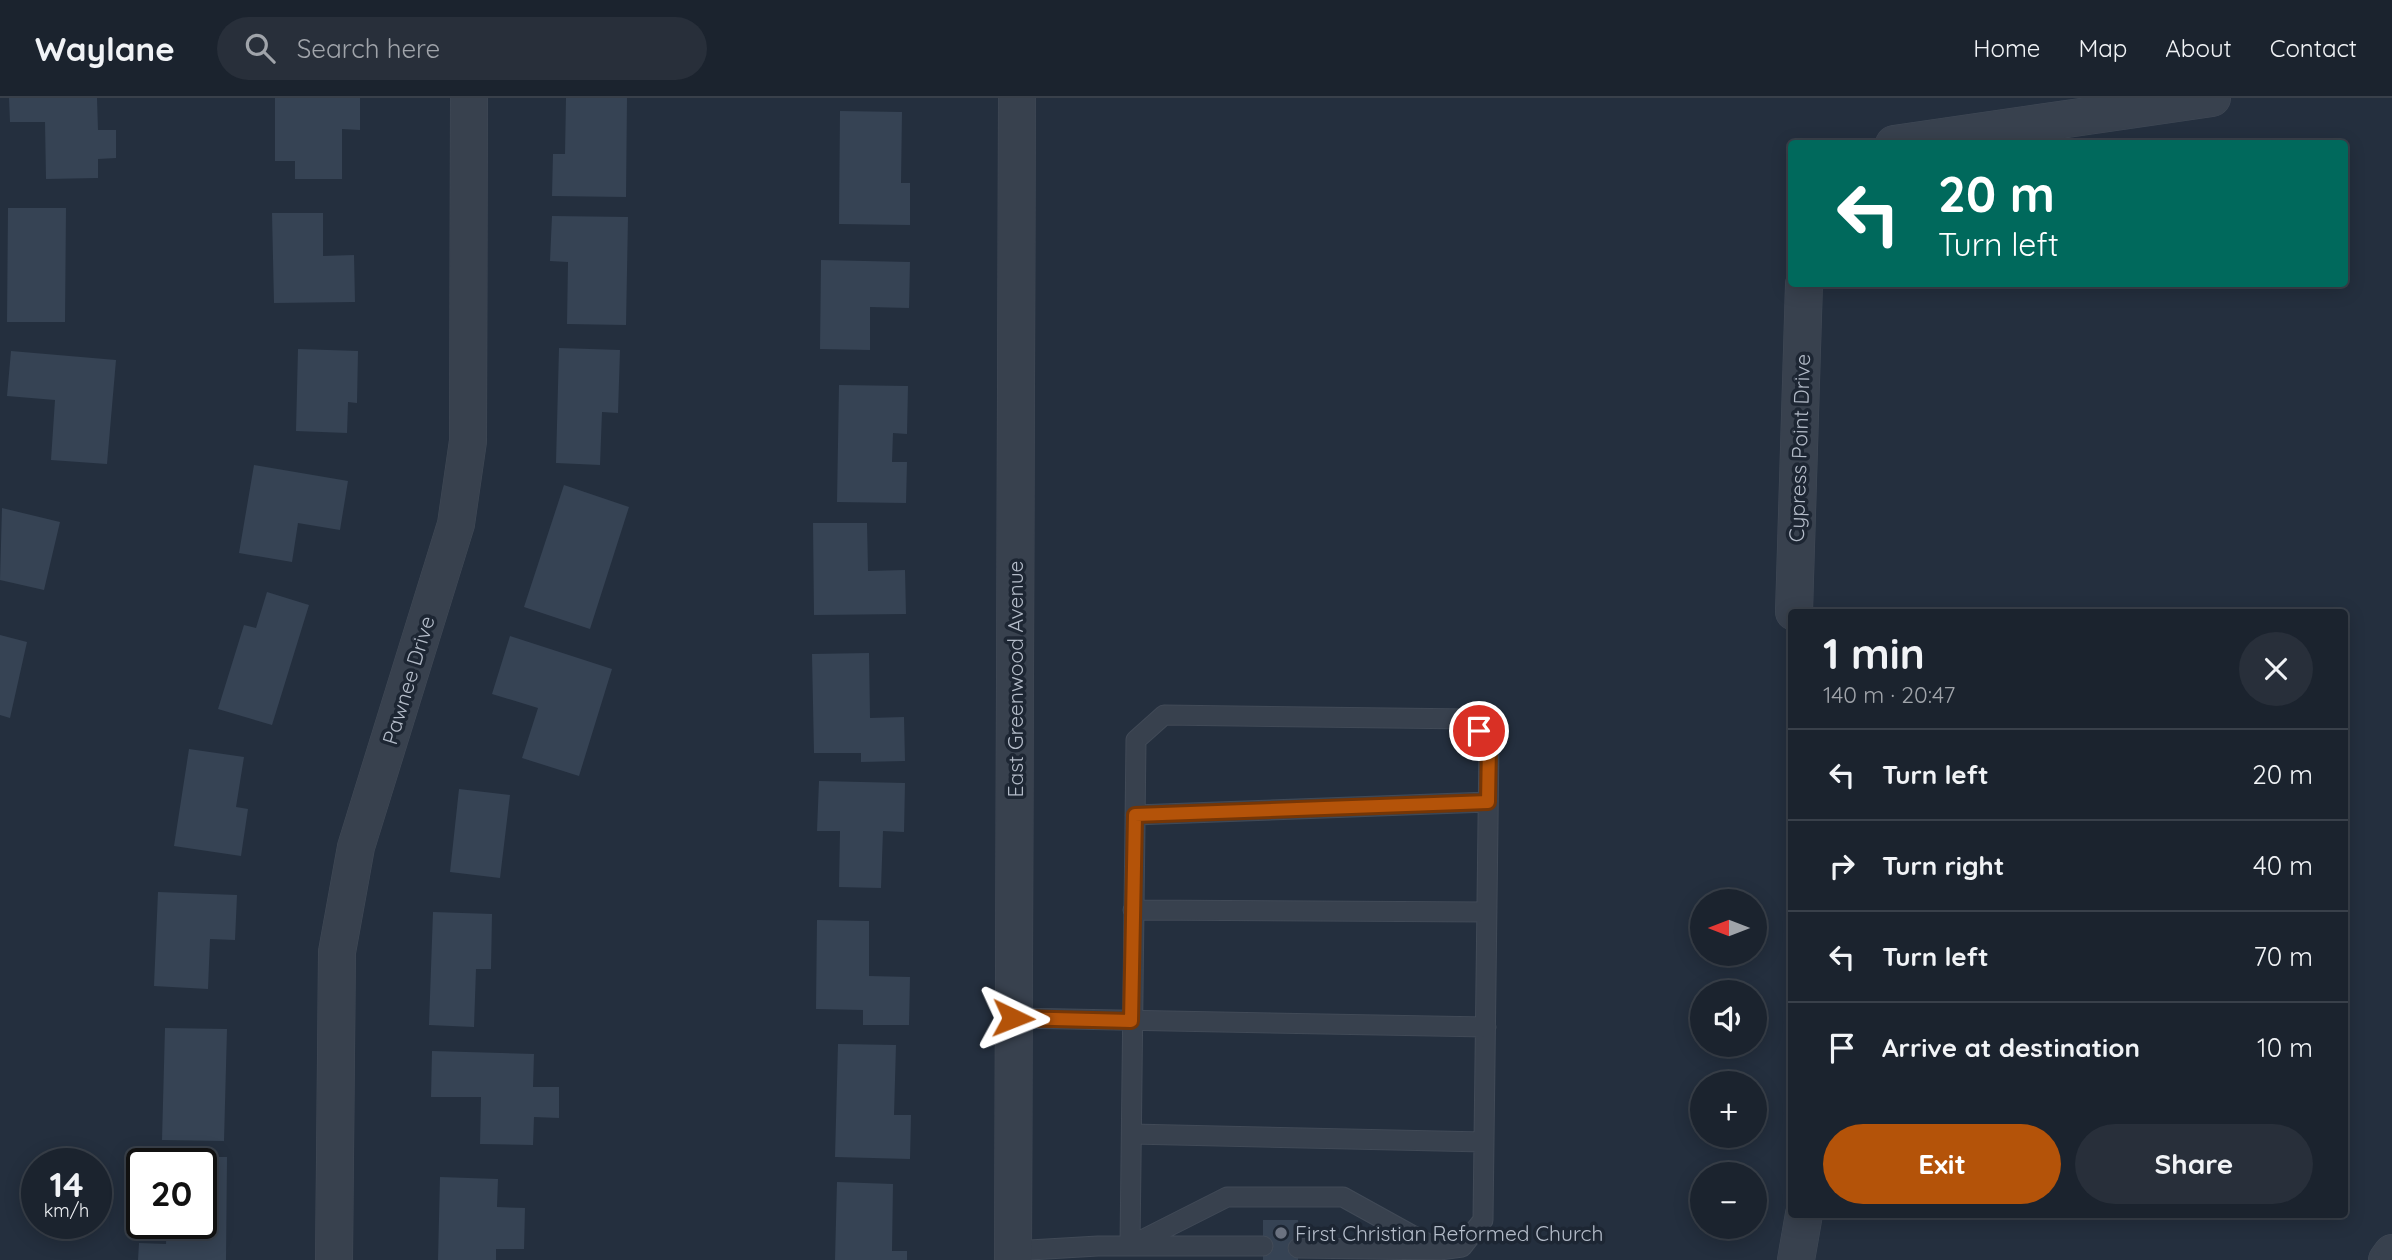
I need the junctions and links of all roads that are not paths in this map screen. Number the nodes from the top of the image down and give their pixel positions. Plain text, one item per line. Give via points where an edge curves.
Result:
1 (469, 98) edge
2 (1017, 98) edge
3 (2212, 98) edge
4 (1922, 140) edge
5 (1804, 287) edge
6 (1794, 609) edge
7 (1488, 802) junction
8 (1135, 815) junction
9 (1133, 911) junction
10 (1487, 912) junction
11 (1013, 1018) junction
12 (1131, 1021) junction
13 (1486, 1027) junction
14 (1132, 1134) junction
15 (1484, 1142) junction
16 (1803, 1218) edge
17 (1130, 1246) junction
18 (1263, 1246) dead end
19 (1298, 1248) dead end
20 (1440, 1250) junction
21 (2392, 1253) edge
22 (1013, 1255) edge
23 (334, 1260) edge
24 (1796, 1260) edge
25 (2387, 1260) edge

1 - 23 street, Pawnee Drive via 468,441 456,524 356,847 337,952
2 - 11 street, East Greenwood Avenue
3 - 4 street
5 - 6 street, Cypress Point Drive
7 - 8 lane
7 - 8 lane via 1489,744 1469,719 1164,715 1136,740
7 - 10 lane
8 - 9 lane
9 - 10 lane
9 - 12 lane
10 - 13 lane
11 - 12 lane
11 - 22 street, East Greenwood Avenue
12 - 13 lane
12 - 14 lane
13 - 15 lane
14 - 15 lane
14 - 17 lane
15 - 20 lane via 1483,1220 1462,1247
16 - 24 street
17 - 18 lane
17 - 20 lane via 1227,1197 1343,1197
17 - 22 lane
19 - 20 lane
21 - 25 street

